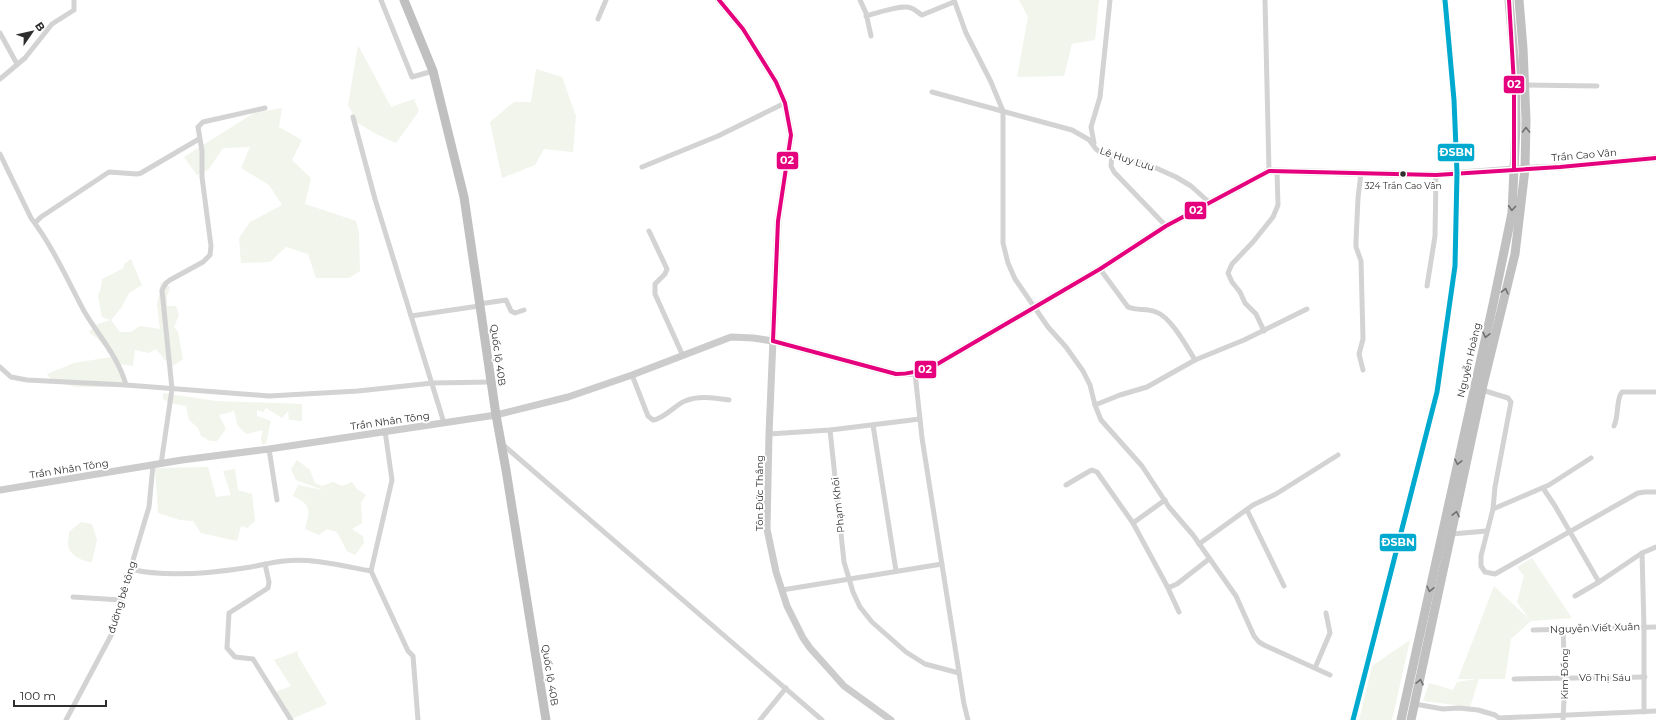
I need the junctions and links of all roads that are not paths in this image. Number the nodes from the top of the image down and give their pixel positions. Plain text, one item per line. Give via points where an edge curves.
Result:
1 (74, 0) edge
2 (381, 0) edge
3 (404, 0) edge
4 (606, 0) edge
5 (719, 0) edge
6 (860, 0) edge
7 (1110, 0) edge
8 (1264, 0) edge
9 (1509, 0) edge
10 (1519, 0) edge
11 (954, 1) edge
12 (866, 16) junction
13 (598, 18) dead end
14 (0, 33) edge
15 (871, 36) dead end
16 (17, 64) junction
17 (433, 71) junction
18 (0, 79) edge
19 (1524, 85) junction
20 (1597, 86) dead end
21 (932, 92) dead end
22 (785, 102) junction
23 (265, 108) dead end
24 (1003, 111) junction
25 (353, 117) dead end
26 (200, 139) junction
27 (1094, 143) junction
28 (0, 154) edge
29 (1112, 155) junction
30 (1656, 158) edge
31 (642, 168) dead end
32 (1514, 169) junction
33 (1525, 169) junction
34 (1273, 171) junction
35 (1361, 173) junction
36 (1436, 175) junction
37 (1210, 203) junction
38 (35, 223) junction
39 (1166, 226) junction
40 (650, 231) dead end
41 (1100, 269) junction
42 (1427, 286) dead end
43 (479, 305) junction
44 (1034, 308) junction
45 (1308, 309) dead end
46 (524, 310) dead end
47 (411, 316) junction
48 (1264, 331) junction
49 (773, 341) junction
50 (683, 356) junction
51 (1195, 360) junction
52 (0, 367) edge
53 (1363, 370) dead end
54 (915, 373) junction
55 (632, 375) junction
56 (491, 382) junction
57 (433, 383) junction
58 (126, 385) junction
59 (172, 389) junction
60 (1482, 390) junction
61 (1656, 392) edge
62 (729, 400) dead end
63 (1095, 405) junction
64 (496, 415) junction
65 (920, 420) junction
66 (444, 423) junction
67 (873, 425) junction
68 (1614, 426) dead end
69 (830, 430) junction
70 (385, 431) junction
71 (769, 434) junction
72 (501, 444) junction
73 (269, 449) junction
74 (1338, 455) dead end
75 (1591, 458) dead end
76 (161, 464) junction
77 (153, 465) junction
78 (1066, 485) dead end
79 (1543, 488) junction
80 (0, 490) edge
81 (1656, 492) edge
82 (277, 500) dead end
83 (1165, 500) junction
84 (1493, 509) junction
85 (1247, 510) junction
86 (1132, 523) junction
87 (1486, 531) junction
88 (1570, 531) junction
89 (1452, 534) junction
90 (1199, 544) junction
91 (1656, 546) edge
92 (1642, 553) junction
93 (1209, 558) junction
94 (266, 564) junction
95 (942, 564) junction
96 (130, 569) junction
97 (371, 571) junction
98 (896, 571) junction
99 (849, 579) junction
100 (1599, 582) junction
101 (1167, 586) junction
102 (1284, 586) dead end
103 (782, 590) junction
104 (1575, 596) dead end
105 (73, 597) dead end
106 (121, 600) junction
107 (1179, 612) dead end
108 (1326, 613) dead end
109 (1644, 627) junction
110 (1656, 627) edge
111 (1564, 629) junction
112 (1533, 630) dead end
113 (1315, 668) junction
114 (959, 674) junction
115 (1330, 675) dead end
116 (1645, 677) junction
117 (1565, 678) junction
118 (1514, 679) dead end
119 (786, 688) junction
120 (1415, 704) junction
121 (1656, 711) edge
122 (1644, 712) junction
123 (1563, 717) edge
124 (66, 720) edge
125 (291, 720) edge
126 (418, 720) edge
127 (546, 720) edge
128 (760, 720) edge
129 (822, 720) edge
130 (891, 720) edge
131 (968, 720) edge
132 (1401, 720) edge
133 (1411, 720) edge

1 - 16 street via 74,10 52,24 25,58
2 - 17 street via 412,77
3 - 17 highway, Quốc lộ 40B
4 - 13 street
5 - 22 main road, Tôn Đức Thắng via 743,29 776,82
6 - 12 street
7 - 27 street, Lê Huy Lưu via 1100,97 1091,127
8 - 34 street
9 - 32 highway, Nguyễn Hoàng via 1515,68
10 - 19 highway, Nguyễn Hoàng
11 - 12 street via 922,15 908,7
11 - 24 street via 966,33
12 - 15 street
14 - 16 street
16 - 18 street
17 - 43 highway, Quốc lộ 40B via 464,197
19 - 20 street
33 -> 19 highway, Nguyễn Hoàng
21 - 24 street
22 - 31 street via 718,136
22 - 49 main road, Tôn Đức Thắng via 791,135 778,221
23 - 26 street via 202,122 198,127
24 - 27 street via 1072,130
24 - 44 street via 1004,243 1010,269
25 - 47 street via 367,173
26 - 38 street via 141,173 109,172
26 - 59 street via 210,255 203,262 170,280 162,290
27 - 29 street, Lê Huy Lưu via 1090,141 1096,149
28 - 38 street via 24,206
29 - 37 street, Lê Huy Lưu via 1147,164 1176,177
29 - 39 street via 1111,166 1114,172
30 - 33 main road, Trần Cao Vân
32 - 33 main road, Trần Cao Vân
32 - 36 main road, Trần Cao Vân
32 -> 132 highway, Nguyễn Hoàng via 1512,213
60 -> 33 highway, Nguyễn Hoàng via 1515,254
34 - 35 main road, Trần Cao Vân
34 - 37 main road, Trần Nhân Tông
34 - 48 street via 1278,199 1277,209 1253,242 1232,264 1228,273 1245,304 1256,314
35 - 36 main road, Trần Cao Vân
35 - 53 street via 1356,247 1362,261 1363,339 1359,354
36 - 42 street via 1435,236
37 - 39 main road, Trần Nhân Tông
38 - 58 street via 84,311 120,368
39 - 41 main road, Trần Nhân Tông
40 - 50 street via 667,269 655,284 655,294
41 - 44 main road, Trần Nhân Tông
41 - 51 street via 1128,307 1158,312 1166,318
43 - 46 street via 506,300 511,311 515,313
43 - 47 street
43 - 56 highway, Quốc lộ 40B
44 - 54 main road, Trần Nhân Tông via 934,366
44 - 63 street via 1087,378
45 - 48 street
47 - 57 street
48 - 51 street
49 - 50 main road, Trần Nhân Tông via 731,337
49 - 54 main road, Trần Nhân Tông via 896,374
49 - 71 main road, Tôn Đức Thắng
50 - 55 main road, Trần Nhân Tông
51 - 63 street via 1147,387
52 - 58 street via 11,377 21,379
54 - 65 street
55 - 62 street via 648,416 653,420 694,398
55 - 64 main road, Trần Nhân Tông via 568,397
56 - 57 street
56 - 64 highway, Quốc lộ 40B
57 - 59 street via 358,391 269,396
57 - 66 street
58 - 59 street
59 - 76 street
60 - 84 street via 1508,398 1511,402
89 -> 60 highway, Nguyễn Hoàng
61 - 68 street via 1620,393
63 - 83 street via 1104,423 1142,466
64 - 66 main road, Trần Nhân Tông
64 - 72 highway, Quốc lộ 40B
65 - 67 street
65 - 95 street
66 - 70 main road, Trần Nhân Tông
67 - 69 street
67 - 98 street
69 - 71 street
69 - 99 street, Phạm Khôi via 844,562
70 - 73 main road, Trần Nhân Tông
70 - 97 street via 392,480
71 - 103 main road, Tôn Đức Thắng via 767,529
72 - 119 street
72 - 127 highway, Quốc lộ 40B
73 - 76 main road, Trần Nhân Tông
73 - 82 street
74 - 85 street
75 - 79 street
76 - 77 main road, Trần Nhân Tông
77 - 80 main road, Trần Nhân Tông
77 - 96 street, đường bê tông via 149,507
78 - 86 street via 1088,472 1095,471
79 - 84 street
79 - 88 street
81 - 88 street via 1638,494
83 - 86 street
83 - 90 street
84 - 87 street
85 - 90 street
85 - 102 street
86 - 101 street
87 - 88 street via 1480,566 1492,575
87 - 89 street
88 - 100 street
120 -> 89 highway, Nguyễn Hoàng
90 - 93 street
91 - 92 street
92 - 100 street
92 - 109 street
93 - 101 street via 1177,584
93 - 113 street via 1240,603 1256,640
94 - 96 street via 180,573
94 - 97 street via 302,560
94 - 125 street via 270,582 268,588 229,613 227,648 235,658 253,659
95 - 98 street
95 - 114 street
96 - 106 street, đường bê tông
97 - 126 street via 408,651 413,656
98 - 99 street
99 - 103 street
99 - 114 street, Phạm Khôi via 860,607 872,622 906,652 925,664
100 - 104 street
101 - 107 street
103 - 130 main road, Tôn Đức Thắng via 803,638 821,661 844,686
105 - 106 street
106 - 124 street, đường bê tông via 114,628
108 - 113 street via 1330,633
109 - 110 street, Nguyễn Viết Xuân
109 - 111 street, Nguyễn Viết Xuân
109 - 116 street
111 - 112 street, Nguyễn Viết Xuân
111 - 117 street, Kim Đồng
113 - 115 street
114 - 131 street
116 - 117 street, Võ Thị Sáu
116 - 122 street
117 - 118 street, Võ Thị Sáu
117 - 123 street, Kim Đồng
119 - 128 street
119 - 129 street
120 - 123 street via 1443,709 1478,710 1499,718
120 - 133 highway, Nguyễn Hoàng
121 - 122 street
122 - 123 street

